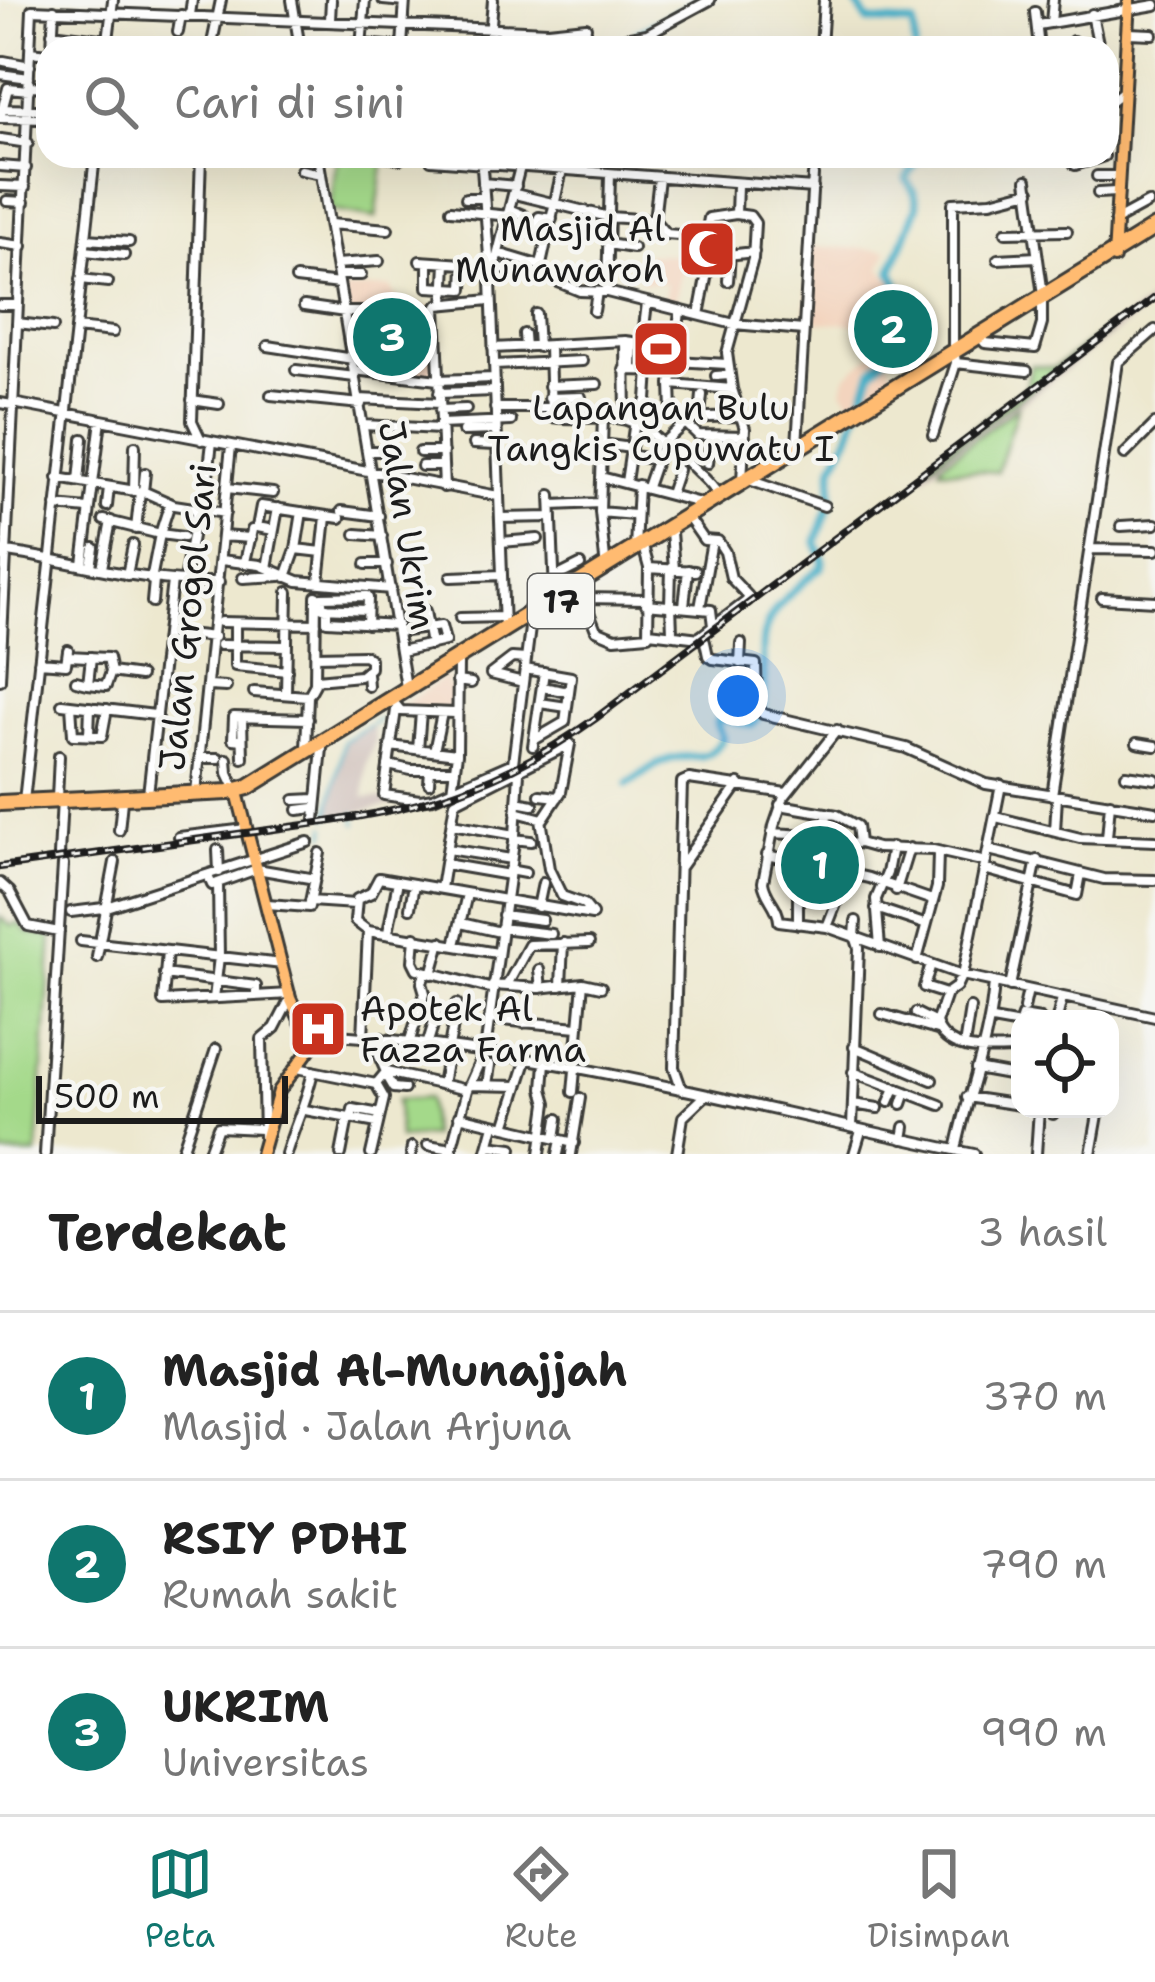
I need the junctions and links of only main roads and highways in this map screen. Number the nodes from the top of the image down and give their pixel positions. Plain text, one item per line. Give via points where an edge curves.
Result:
1 (1128, 4) edge
2 (1119, 108) edge
3 (1115, 168) edge
4 (1155, 230) edge
5 (1113, 256) junction
6 (1042, 298) junction
7 (948, 358) junction
8 (747, 481) junction
9 (639, 549) junction
10 (606, 570) junction
11 (367, 718) junction
12 (238, 793) junction
13 (63, 801) junction
14 (0, 805) edge
15 (261, 1154) edge

1 - 2 main road
3 - 5 main road
4 - 5 highway, 17
5 - 6 highway, 17
6 - 7 highway, 17
6 - 7 highway, 17
7 - 8 highway, 17
8 - 9 highway, 17
8 - 9 highway, 17
9 - 10 highway, 17
10 - 11 highway, 17 via 504,623
10 - 11 highway, 17 via 582,594
11 - 12 highway, 17
12 - 13 highway, 17
12 - 13 highway, 17
12 - 15 main road via 290,996 312,1048 279,1091
13 - 14 highway, 17
13 - 14 highway, 17

